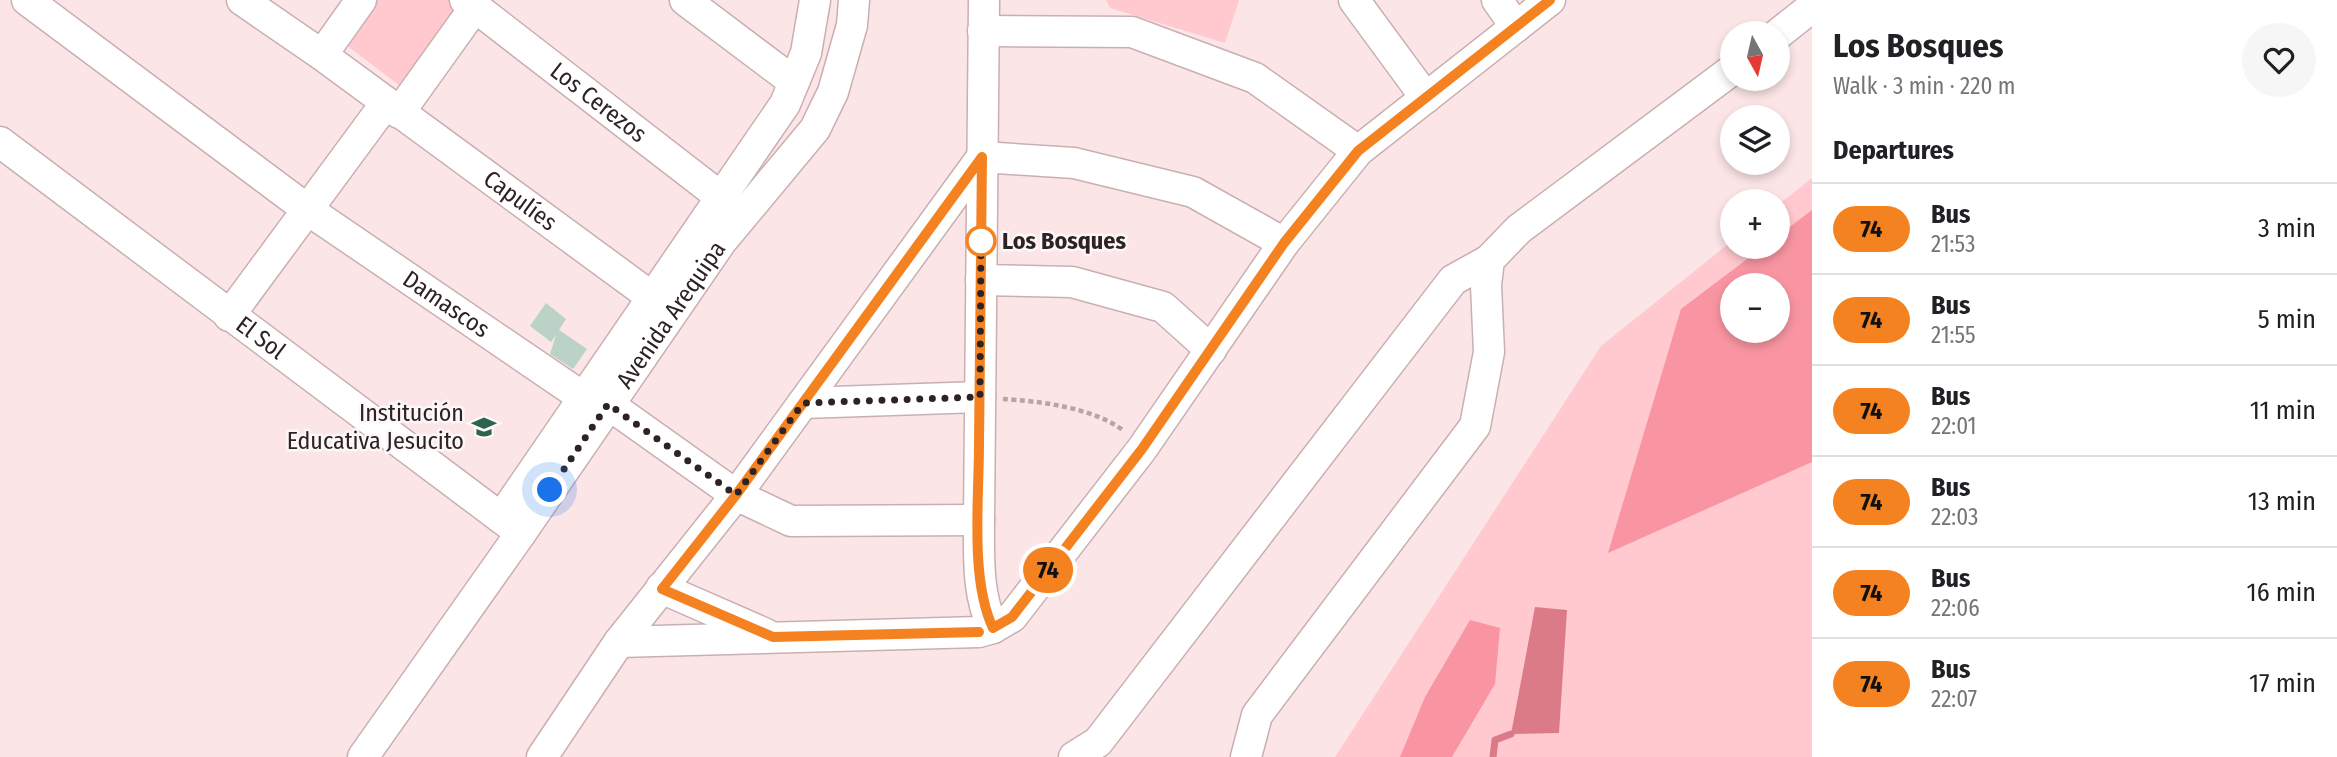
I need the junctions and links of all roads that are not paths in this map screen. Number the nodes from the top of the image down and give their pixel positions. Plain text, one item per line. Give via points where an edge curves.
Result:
1 (27, 0) edge
2 (243, 0) edge
3 (361, 0) edge
4 (685, 0) edge
5 (814, 0) edge
6 (854, 0) edge
7 (984, 0) edge
8 (1354, 0) edge
9 (1497, 0) edge
10 (1550, 0) edge
11 (470, 4) edge
12 (1812, 7) edge
13 (1790, 24) edge
14 (1516, 27) junction
15 (983, 31) junction
16 (322, 55) junction
17 (1720, 79) edge
18 (794, 82) junction
19 (1426, 98) junction
20 (393, 108) junction
21 (0, 142) edge
22 (1358, 151) junction
23 (982, 157) junction
24 (722, 198) junction
25 (307, 210) junction
26 (1284, 243) junction
27 (1489, 260) junction
28 (981, 280) junction
29 (653, 298) junction
30 (229, 316) junction
31 (1211, 350) junction
32 (980, 397) junction
33 (596, 401) junction
34 (803, 403) junction
35 (736, 495) junction
36 (979, 520) junction
37 (511, 526) junction
38 (662, 589) junction
39 (993, 628) junction
40 (773, 637) junction
41 (619, 642) junction
42 (362, 757) edge
43 (542, 757) edge
44 (1074, 757) edge
45 (1245, 757) edge

1 - 25 street, Damascos
2 - 16 street, Capulíes
3 - 16 street
4 - 18 street
5 - 18 street via 806,54
6 - 33 street, Avenida Arequipa via 852,25 833,92 815,129
7 - 15 street
8 - 19 street
9 - 14 street
10 - 14 street
11 - 20 street
11 - 24 street, Los Cerezos
12 - 13 street
14 - 19 street
15 - 22 street via 1132,32 1255,78
15 - 23 street
16 - 20 street, Capulíes
17 - 27 street via 1519,229
18 - 24 street via 785,104
19 - 22 street
20 - 25 street
20 - 29 street, Capulíes
21 - 30 street, El Sol
22 - 26 street
23 - 26 street via 1073,163 1193,192
23 - 28 street
23 - 34 street
24 - 29 street
25 - 30 street
25 - 33 street, Damascos
26 - 31 street
27 - 44 street via 1453,281 1098,742
27 - 45 street via 1489,352 1475,426 1256,715
28 - 31 street via 1072,282 1163,307
28 - 32 street
29 - 33 street
30 - 37 street, El Sol
31 - 39 street via 1142,449 1012,617
32 - 34 street
32 - 36 street
33 - 35 street, Damascos
33 - 37 street, Avenida Arequipa
34 - 35 street
35 - 36 street, Damascos via 791,521
35 - 38 street
36 - 39 street via 980,587
37 - 42 street, Avenida Arequipa
38 - 40 street
38 - 41 street
39 - 40 street
40 - 41 street
41 - 43 street

